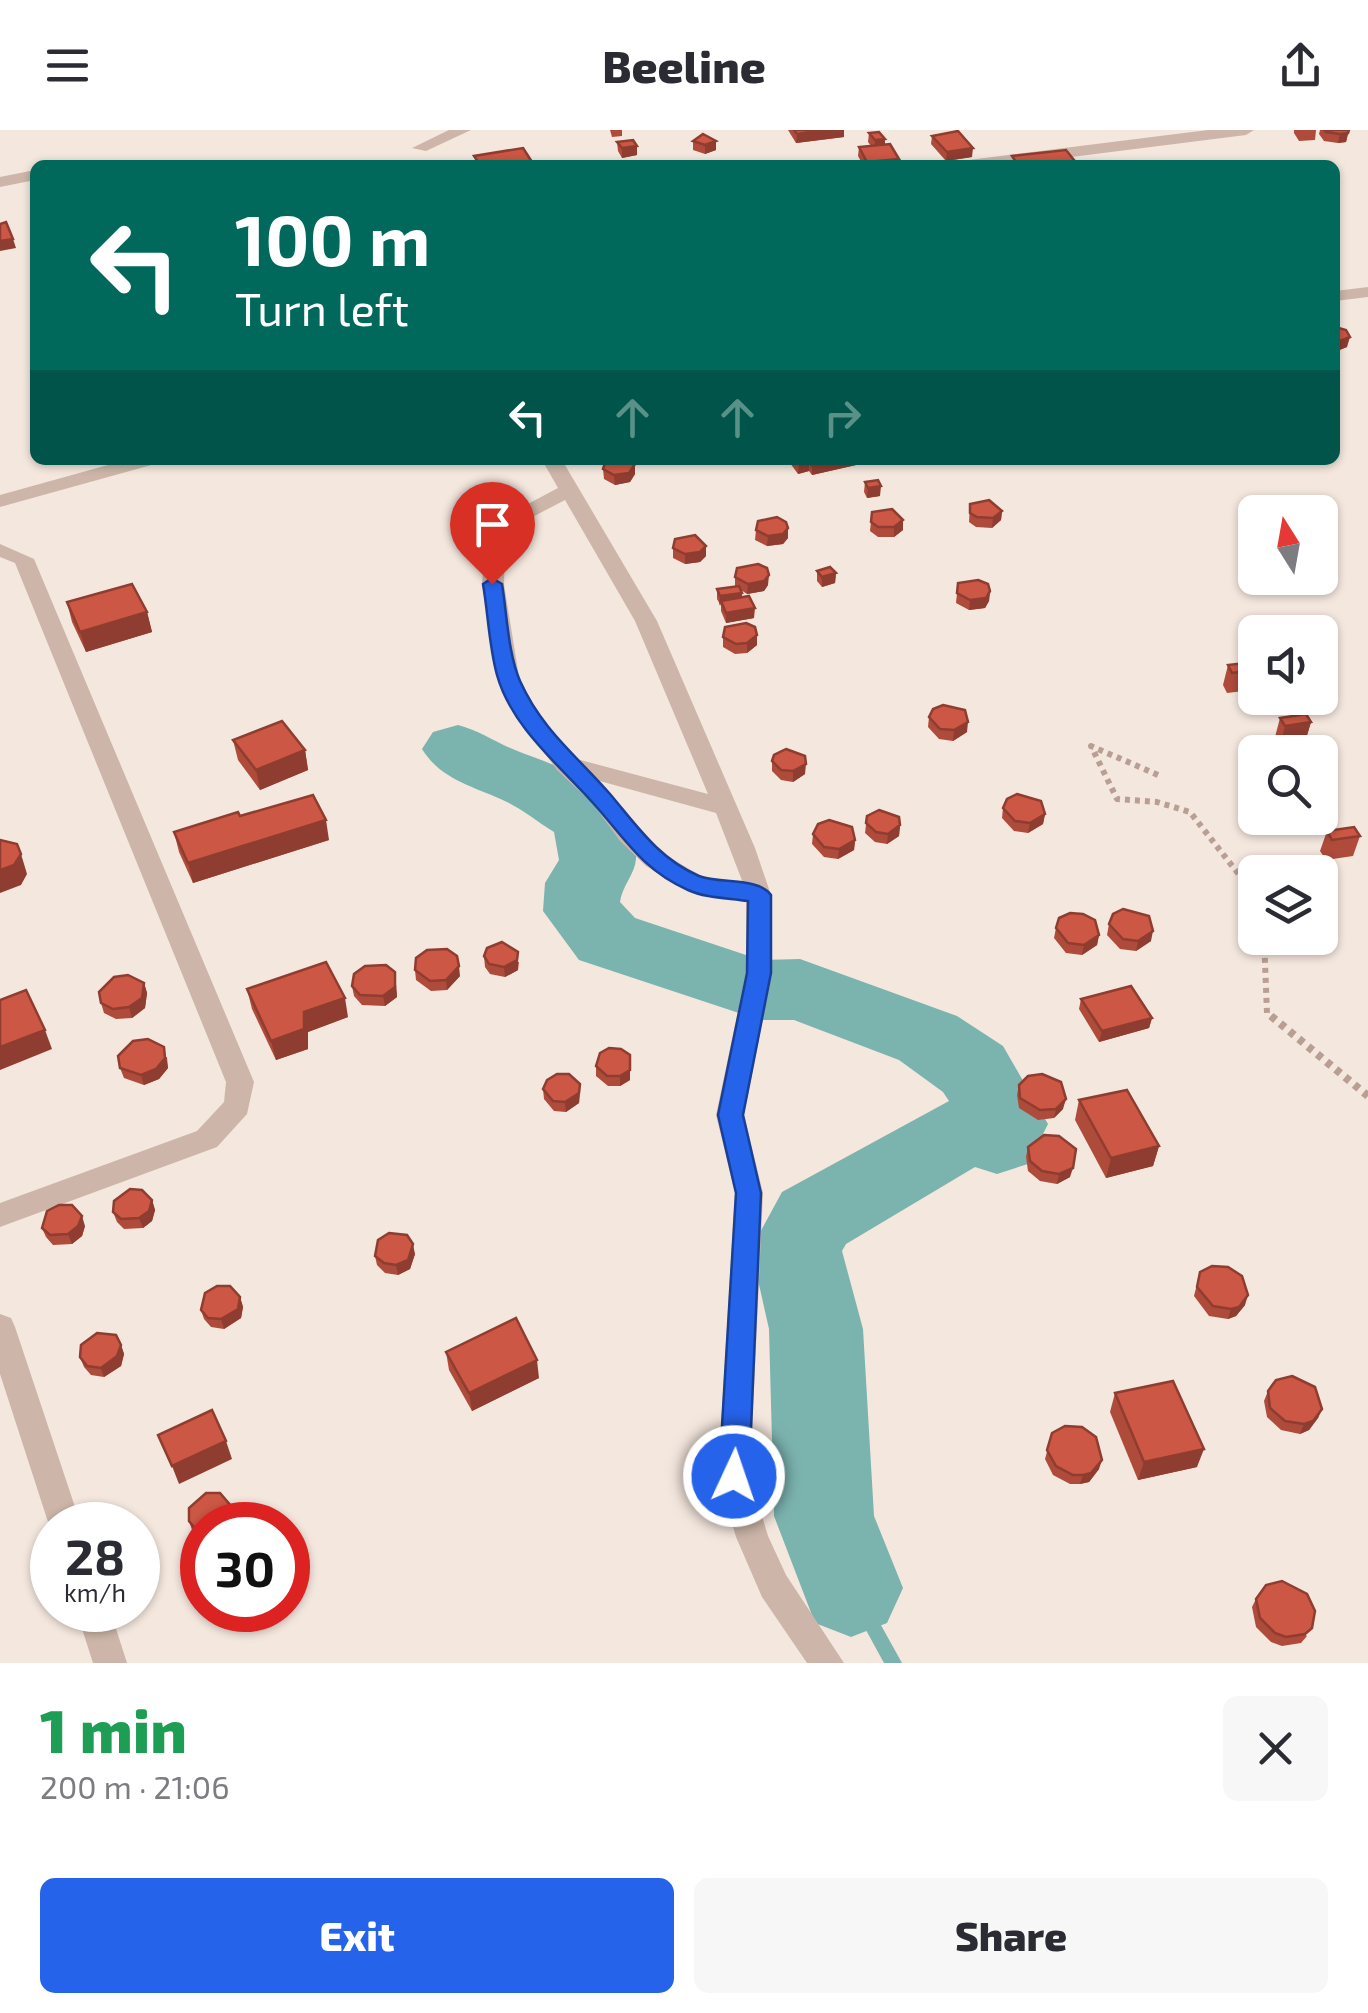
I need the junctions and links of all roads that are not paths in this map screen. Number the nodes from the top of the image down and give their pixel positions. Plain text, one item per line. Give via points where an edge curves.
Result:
1 (411, 130) edge
2 (463, 130) edge
3 (1246, 130) edge
4 (422, 156) edge
5 (1009, 160) edge
6 (30, 176) edge
7 (0, 182) edge
8 (1368, 292) edge
9 (1340, 295) edge
10 (130, 465) edge
11 (555, 465) edge
12 (570, 490) junction
13 (0, 501) edge
14 (0, 550) edge
15 (565, 764) junction
16 (722, 806) junction
17 (759, 895) junction
18 (0, 1215) edge
19 (0, 1327) edge
20 (57, 1502) edge
21 (100, 1632) edge
22 (110, 1663) edge
23 (827, 1663) edge

1 - 4 street
2 - 4 street
3 - 5 street
6 - 7 street
8 - 9 street
10 - 13 street
11 - 12 street
12 - 15 street via 516,518 494,548 492,584 508,677
12 - 16 street via 646,622
14 - 18 street via 24,559 240,1082 237,1106 207,1138
15 - 16 street
15 - 17 street via 655,860 695,884
16 - 17 street
17 - 23 street via 759,973 730,1115 748,1193 734,1476 774,1586
19 - 20 street
21 - 22 street

